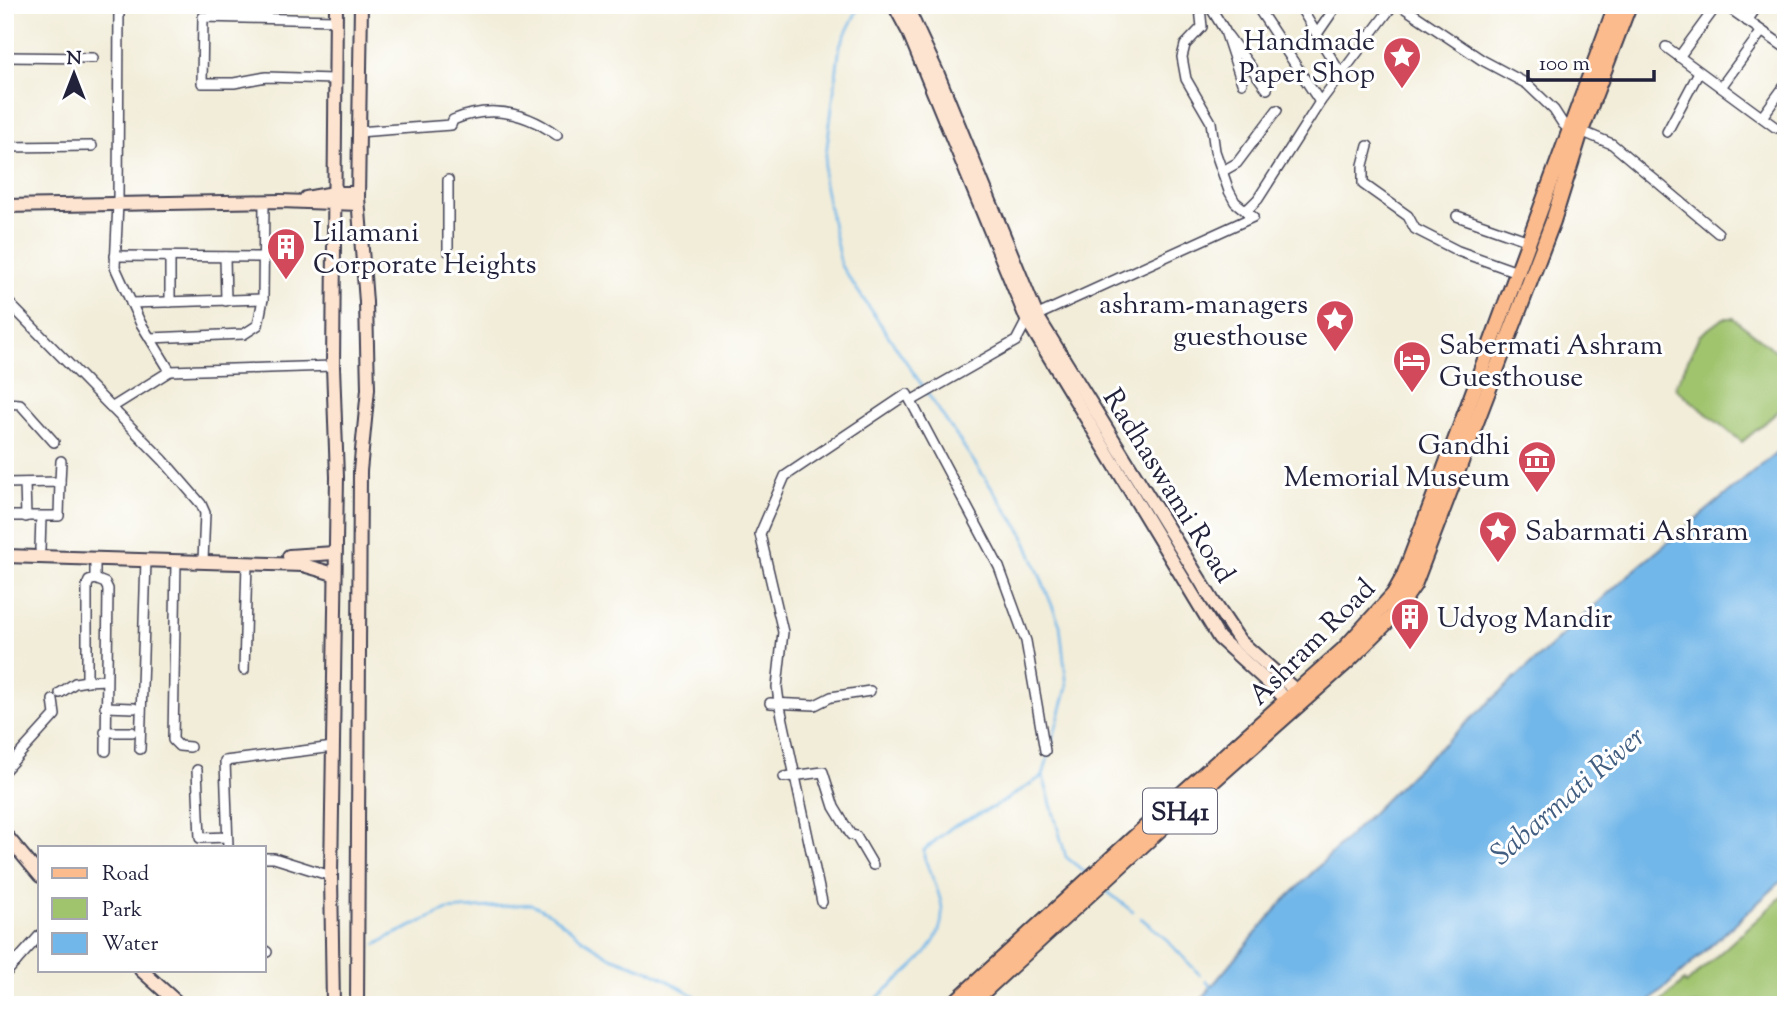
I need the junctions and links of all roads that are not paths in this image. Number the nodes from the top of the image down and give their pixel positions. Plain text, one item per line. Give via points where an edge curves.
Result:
1 (120, 5) edge
2 (337, 5) edge
3 (361, 5) edge
4 (894, 5) edge
5 (906, 5) edge
6 (1202, 5) edge
7 (1209, 5) edge
8 (1256, 5) edge
9 (1299, 5) edge
10 (1337, 5) edge
11 (1392, 5) edge
12 (1400, 5) edge
13 (1616, 5) edge
14 (1629, 5) edge
15 (1717, 5) edge
16 (1725, 5) edge
17 (1758, 5) edge
18 (336, 20) junction
19 (1747, 21) junction
20 (1225, 31) junction
21 (1762, 31) junction
22 (1317, 34) junction
23 (1666, 47) dead end
24 (1786, 48) edge
25 (5, 57) edge
26 (1679, 57) junction
27 (93, 58) dead end
28 (1699, 72) junction
29 (1341, 75) junction
30 (334, 79) junction
31 (1242, 83) dead end
32 (1786, 84) edge
33 (1721, 87) junction
34 (1267, 89) dead end
35 (1320, 103) junction
36 (1277, 110) dead end
37 (1762, 117) junction
38 (1786, 127) edge
39 (1576, 131) junction
40 (358, 132) junction
41 (1667, 132) dead end
42 (557, 135) dead end
43 (92, 146) dead end
44 (1368, 146) dead end
45 (5, 147) edge
46 (1223, 171) junction
47 (448, 180) dead end
48 (334, 199) junction
49 (358, 199) junction
50 (264, 202) junction
51 (118, 203) junction
52 (5, 206) edge
53 (1246, 211) junction
54 (1457, 216) dead end
55 (1718, 233) dead end
56 (1529, 241) junction
57 (448, 251) dead end
58 (115, 256) junction
59 (170, 257) junction
60 (225, 257) junction
61 (264, 257) junction
62 (1517, 272) junction
63 (5, 299) edge
64 (263, 299) junction
65 (226, 300) junction
66 (170, 302) junction
67 (131, 303) junction
68 (15, 307) junction
69 (5, 314) edge
70 (1032, 318) junction
71 (150, 338) junction
72 (334, 366) junction
73 (170, 371) junction
74 (911, 401) junction
75 (5, 403) edge
76 (111, 408) junction
77 (54, 442) dead end
78 (61, 461) dead end
79 (60, 482) junction
80 (5, 483) edge
81 (25, 483) junction
82 (5, 516) edge
83 (26, 517) junction
84 (41, 517) junction
85 (5, 548) edge
86 (40, 549) junction
87 (334, 553) junction
88 (5, 556) edge
89 (95, 558) junction
90 (204, 558) junction
91 (146, 560) junction
92 (176, 561) junction
93 (247, 563) junction
94 (334, 574) junction
95 (95, 579) junction
96 (1399, 598) junction
97 (244, 670) dead end
98 (106, 680) junction
99 (86, 681) junction
100 (870, 691) dead end
101 (1297, 700) junction
102 (775, 703) junction
103 (105, 707) junction
104 (134, 708) dead end
105 (106, 732) junction
106 (132, 732) dead end
107 (190, 747) dead end
108 (333, 747) junction
109 (140, 750) dead end
110 (106, 751) dead end
111 (1045, 751) dead end
112 (5, 770) edge
113 (197, 770) dead end
114 (796, 775) junction
115 (784, 777) dead end
116 (5, 834) edge
117 (228, 842) edge
118 (200, 843) edge
119 (5, 844) edge
120 (266, 859) edge
121 (873, 865) dead end
122 (38, 874) edge
123 (331, 876) junction
124 (38, 884) edge
125 (822, 902) dead end
126 (38, 936) edge
127 (5, 953) edge
128 (16, 962) junction
129 (133, 972) edge
130 (143, 972) edge
131 (5, 974) edge
132 (169, 1005) edge
133 (180, 1005) edge
134 (333, 1005) edge
135 (357, 1005) edge
136 (952, 1005) edge
137 (969, 1005) edge

1 - 51 street
2 - 18 main road
3 - 40 main road
4 - 70 main road, Radhaswami Road
5 - 70 main road, Radhaswami Road via 937,72
6 - 46 street via 1202,27 1185,45 1182,57 1186,79 1212,122
7 - 20 street
8 - 35 street
9 - 22 street
10 - 22 street
11 - 29 street
12 - 39 street via 1527,84 1563,124
13 - 39 main road, Ashram Road
14 - 39 main road, Ashram Road
15 - 26 street
16 - 19 street
17 - 19 street
18 - 30 main road
18 - 30 street via 203,17 202,83 265,77
19 - 21 street
20 - 31 street
20 - 34 street
21 - 24 street
21 - 33 street
22 - 29 street
23 - 26 street
25 - 27 street
26 - 28 street
28 - 33 street
28 - 41 street
29 - 35 street
30 - 48 main road
32 - 37 street
33 - 37 street
35 - 53 street via 1258,200
36 - 46 street via 1237,163
37 - 38 street via 1781,129
39 - 55 street via 1612,144
39 - 56 main road, Ashram Road
39 - 96 main road, Ashram Road via 1553,221 1494,378 1414,585
40 - 42 street via 451,125 466,114 514,112
40 - 49 main road
43 - 45 street
44 - 62 street via 1363,184 1408,216 1415,229 1458,251
46 - 53 street via 1235,202
47 - 57 street
48 - 49 main road
48 - 50 main road
48 - 72 main road
49 - 135 main road via 368,389 360,498
50 - 51 main road
50 - 61 street
51 - 52 main road
51 - 58 street
53 - 70 street via 1254,217
54 - 56 street
56 - 62 main road, Ashram Road
58 - 59 street
58 - 67 street via 115,267
59 - 60 street
59 - 66 street
60 - 61 street
60 - 65 street
61 - 64 street
62 - 96 main road, Ashram Road
63 - 68 street
64 - 65 street
64 - 71 street via 258,325 244,334
65 - 66 street
66 - 67 street
67 - 71 street
68 - 69 street
68 - 76 street
70 - 74 street via 1016,341
70 - 101 main road, Radhaswami Road via 1219,638
71 - 73 street
72 - 73 street
72 - 87 main road
73 - 76 street
74 - 102 street via 907,394 785,477 760,534 783,632
74 - 111 street via 1003,580 1027,641
75 - 77 street via 20,404
76 - 90 street via 201,504
78 - 79 street
79 - 81 street
79 - 84 street via 59,516
80 - 81 street
81 - 83 street
82 - 83 street
83 - 84 street
84 - 86 street
85 - 86 main road
86 - 90 main road
87 - 90 main road
87 - 94 main road
88 - 89 main road
89 - 91 main road
89 - 95 street
90 - 92 main road
90 - 93 main road
91 - 92 main road
91 - 109 street
92 - 107 street via 173,740
93 - 94 main road via 303,565
93 - 97 street
94 - 108 main road
95 - 98 street via 107,589
95 - 99 street via 87,586
96 - 101 main road, Ashram Road
98 - 99 street
98 - 103 street
99 - 112 street via 75,683 57,697 55,715
100 - 102 street via 831,697 815,705
101 - 136 main road, Ashram Road via 1186,790
101 - 137 main road, Ashram Road / SH41
102 - 114 street
103 - 104 street
103 - 105 street
105 - 106 street
105 - 110 street
108 - 117 street via 225,761
108 - 123 main road
113 - 118 street
114 - 115 street
114 - 121 street via 823,772 834,807
114 - 125 street
116 - 122 main road
117 - 118 street
119 - 124 main road
120 - 123 street
123 - 134 main road
126 - 128 street
127 - 128 street
128 - 131 street
129 - 132 main road
130 - 133 main road

